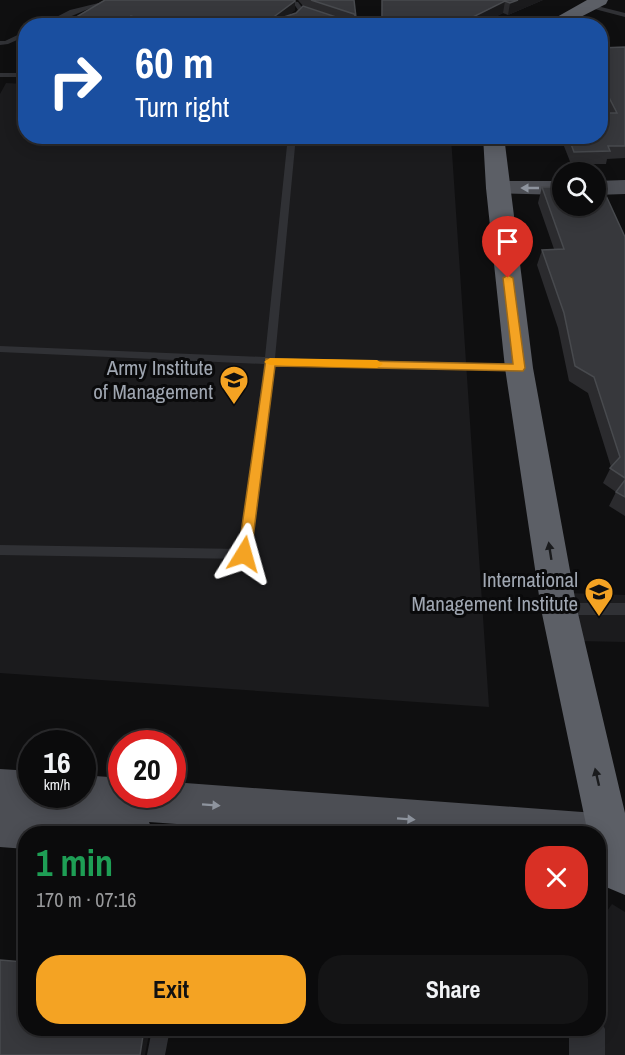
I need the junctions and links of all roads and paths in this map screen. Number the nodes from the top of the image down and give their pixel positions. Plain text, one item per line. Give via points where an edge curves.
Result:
1 (70, 0) edge
2 (125, 0) edge
3 (286, 0) edge
4 (594, 3) edge
5 (77, 8) junction
6 (301, 10) junction
7 (310, 13) edge
8 (625, 15) edge
9 (58, 18) edge
10 (294, 18) edge
11 (565, 18) edge
12 (18, 36) edge
13 (3, 43) edge
14 (0, 53) edge
15 (0, 75) edge
16 (18, 75) edge
17 (291, 144) edge
18 (494, 144) edge
19 (497, 188) junction
20 (552, 188) edge
21 (606, 188) edge
22 (625, 188) edge
23 (0, 349) edge
24 (270, 362) junction
25 (519, 368) junction
26 (0, 550) edge
27 (559, 609) junction
28 (625, 609) edge
29 (0, 790) edge
30 (18, 791) edge
31 (96, 798) edge
32 (0, 826) edge
33 (352, 826) edge
34 (602, 826) edge
35 (18, 827) edge
36 (160, 1036) edge
37 (587, 1036) edge
38 (156, 1055) edge
39 (587, 1055) edge

1 - 5 lane
2 - 5 lane
3 - 6 lane via 296,3
4 - 8 lane
4 - 11 highway
5 - 9 lane
6 - 7 lane
6 - 10 lane
12 - 13 lane
13 - 14 lane
15 - 16 lane
17 - 24 lane
18 - 19 highway
20 -> 19 main road
19 - 25 highway
21 - 22 main road
23 - 24 lane
24 - 25 lane
24 - 26 lane via 244,554
27 -> 25 highway
27 - 28 lane
34 -> 27 highway
29 - 30 main road
31 -> 33 main road
32 - 35 main road
36 - 38 lane
37 - 39 street

